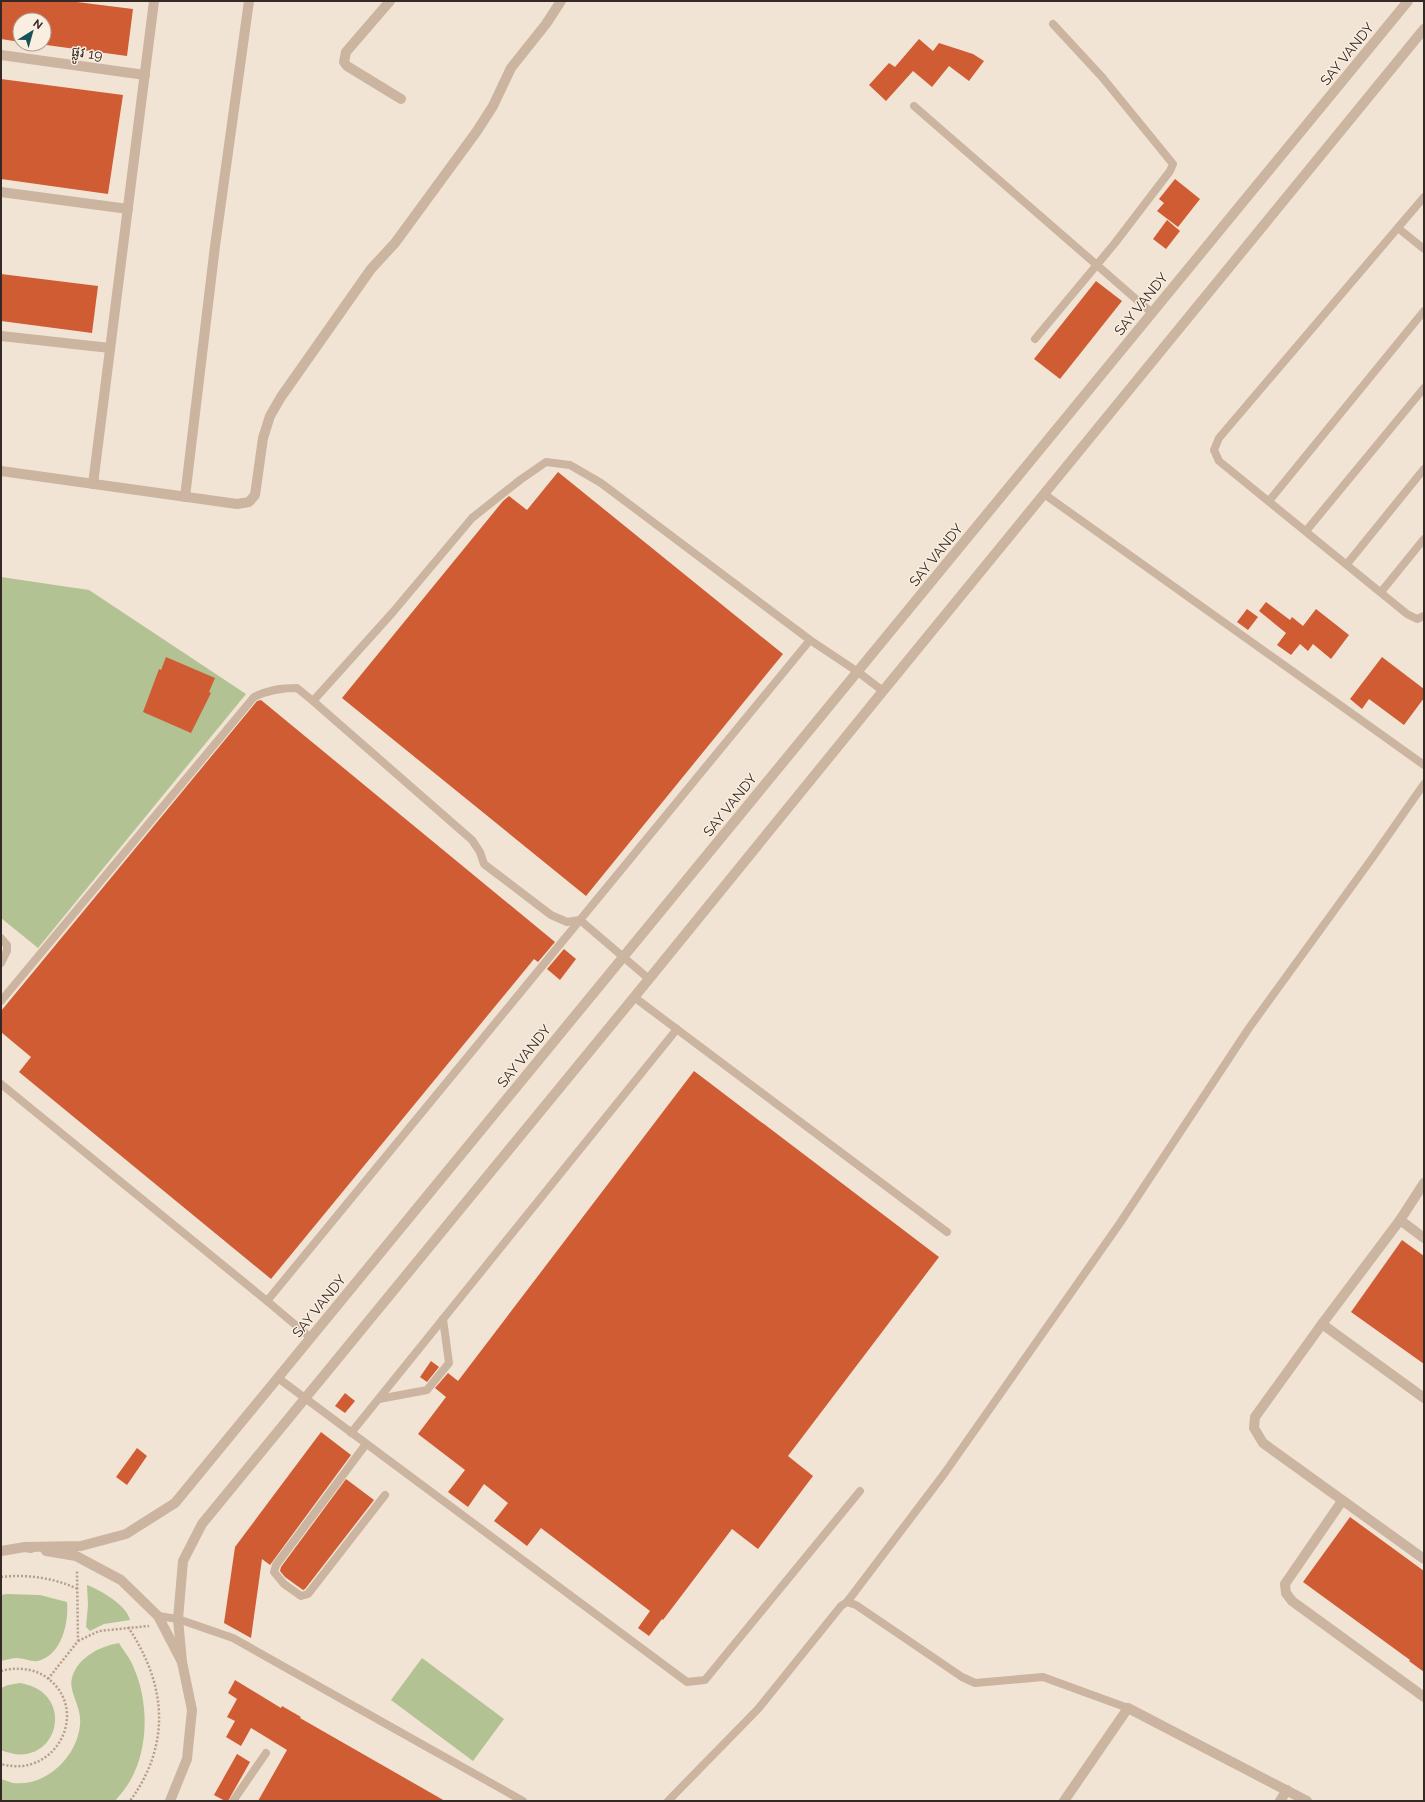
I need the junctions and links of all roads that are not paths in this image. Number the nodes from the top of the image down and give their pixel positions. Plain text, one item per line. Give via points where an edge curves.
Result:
1 (154, 1) edge
2 (248, 1) edge
3 (390, 1) edge
4 (560, 1) edge
5 (1408, 1) edge
6 (1053, 24) dead end
7 (1424, 29) edge
8 (1, 55) edge
9 (145, 75) junction
10 (401, 99) dead end
11 (914, 106) dead end
12 (1, 192) edge
13 (1424, 197) edge
14 (128, 208) junction
15 (1398, 228) junction
16 (1424, 250) edge
17 (1096, 264) junction
18 (1424, 311) edge
19 (1152, 313) junction
20 (1, 336) edge
21 (1035, 339) dead end
22 (110, 348) junction
23 (1424, 388) edge
24 (1424, 469) edge
25 (1, 471) edge
26 (93, 484) junction
27 (1044, 494) junction
28 (185, 497) junction
29 (1269, 501) junction
30 (1306, 531) junction
31 (1424, 539) edge
32 (1347, 564) junction
33 (1381, 592) junction
34 (1424, 616) edge
35 (810, 640) junction
36 (858, 672) junction
37 (882, 691) junction
38 (313, 701) junction
39 (1424, 765) edge
40 (1424, 784) edge
41 (580, 920) junction
42 (1, 938) edge
43 (623, 957) junction
44 (1, 963) edge
45 (649, 979) junction
46 (634, 997) junction
47 (1, 1001) edge
48 (677, 1029) junction
49 (1, 1084) edge
50 (1424, 1183) edge
51 (1400, 1220) junction
52 (947, 1232) dead end
53 (1424, 1238) edge
54 (267, 1302) junction
55 (443, 1319) junction
56 (1322, 1324) junction
57 (311, 1338) junction
58 (278, 1378) junction
59 (304, 1398) junction
60 (1424, 1398) edge
61 (379, 1399) junction
62 (351, 1433) junction
63 (366, 1444) junction
64 (860, 1491) dead end
65 (385, 1495) dead end
66 (1342, 1501) junction
67 (25, 1547) junction
68 (1, 1551) edge
69 (1424, 1559) edge
70 (846, 1602) junction
71 (178, 1619) junction
72 (160, 1621) junction
73 (182, 1662) junction
74 (1424, 1697) edge
75 (1128, 1708) junction
76 (266, 1753) dead end
77 (1287, 1790) junction
78 (170, 1801) edge
79 (233, 1801) edge
80 (523, 1801) edge
81 (668, 1801) edge
82 (1064, 1801) edge
83 (1280, 1801) edge
84 (1307, 1801) edge

1 - 9 street
2 - 28 street via 214,246
3 - 10 street via 346,52 344,62
4 - 28 street via 546,24 511,68 493,106 477,131 395,243 370,269 281,397 270,416 263,438 255,495 248,502 237,504
5 - 19 street, SAY VANDY
6 - 17 lane via 1102,77 1174,164 1115,244
7 - 27 street
8 - 9 street, ផ្លូវ 19
9 - 14 street
11 - 17 lane
12 - 14 street
13 - 15 lane
14 - 22 street
15 - 16 lane
15 - 29 lane via 1218,438 1214,450 1219,461
17 - 19 lane
17 - 21 lane
18 - 29 lane
19 - 36 street, SAY VANDY
20 - 22 street
22 - 26 street
23 - 30 lane
24 - 32 lane
25 - 26 street
26 - 28 street
27 - 37 street
27 - 39 lane
29 - 30 lane
30 - 32 lane
31 - 33 lane
32 - 33 lane
33 - 34 lane via 1408,614 1417,619
35 - 36 lane
35 - 38 lane via 600,483 570,465 546,462 472,518 393,612
35 - 41 lane
36 - 37 lane
36 - 43 street, SAY VANDY
37 - 45 street
38 - 41 lane via 472,840 484,864 551,915 567,922
38 - 47 lane via 296,688 279,688 254,697
40 - 70 lane via 1249,1028 1120,1224 944,1474
41 - 43 lane
41 - 54 lane
42 - 44 lane via 7,945
43 - 45 lane
43 - 57 street, SAY VANDY
45 - 46 street
46 - 48 lane
46 - 59 street
48 - 52 lane
48 - 55 lane
49 - 54 lane
50 - 51 street
51 - 53 street
51 - 56 street
54 - 57 lane
55 - 61 lane
55 - 61 lane via 449,1363 427,1390
56 - 60 street
56 - 66 street via 1255,1417 1254,1428 1263,1443
57 - 58 street, SAY VANDY
58 - 59 lane
58 - 67 street, SAY VANDY via 175,1503 126,1534 81,1546
59 - 62 lane
59 - 71 street via 202,1524 183,1561
61 - 62 lane
62 - 63 lane
63 - 64 lane via 687,1682 705,1680
63 - 65 lane via 276,1565 274,1572 278,1578 301,1596 308,1594
66 - 69 street
66 - 74 street via 1285,1584 1286,1593 1292,1601
67 - 68 street
67 - 72 street via 76,1556 121,1580
70 - 75 lane via 856,1605 962,1677 975,1683 1043,1677
70 - 81 lane via 758,1709
71 - 72 lane
71 - 73 street
71 - 80 lane via 233,1638
72 - 73 street
73 - 78 street via 192,1710 187,1759
75 - 77 street
75 - 82 street
76 - 79 lane
77 - 83 street
77 - 84 street

